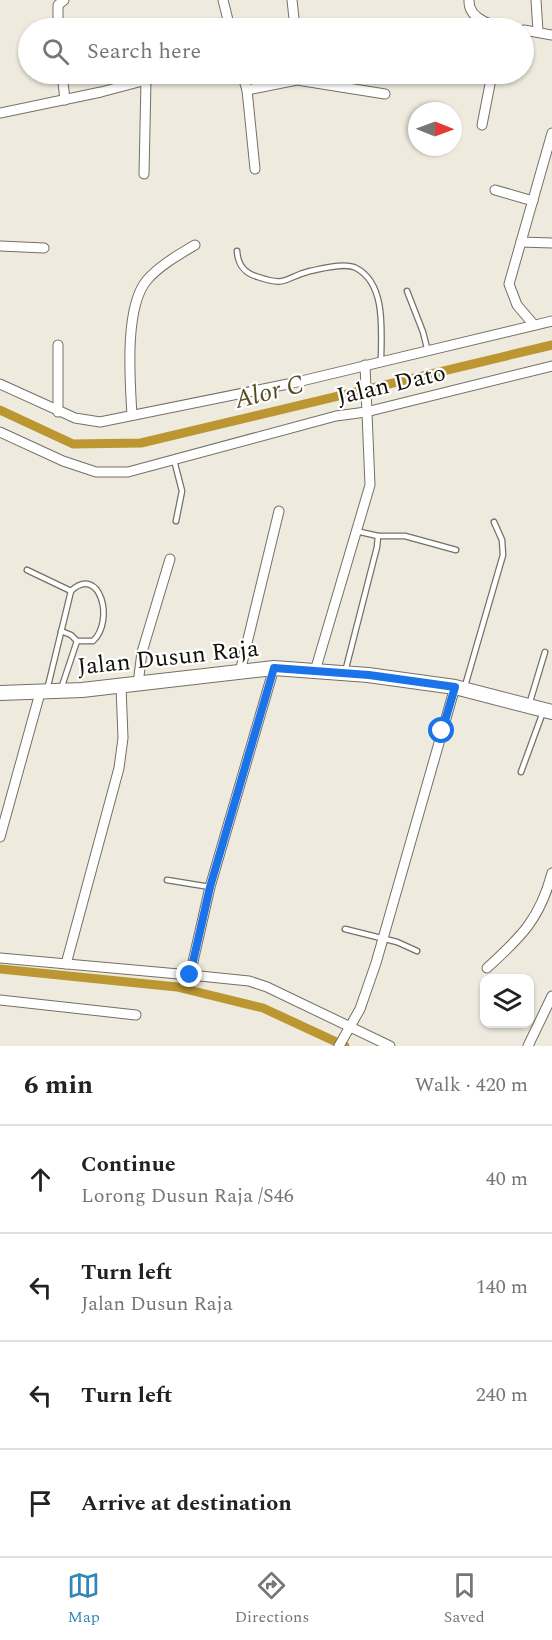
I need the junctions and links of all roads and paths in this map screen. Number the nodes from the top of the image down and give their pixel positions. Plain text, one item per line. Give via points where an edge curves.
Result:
1 (64, 0) edge
2 (223, 0) edge
3 (292, 0) edge
4 (469, 0) edge
5 (536, 0) edge
6 (58, 18) edge
7 (228, 18) edge
8 (294, 18) edge
9 (479, 18) edge
10 (534, 31) edge
11 (538, 31) junction
12 (552, 35) edge
13 (63, 84) edge
14 (130, 84) edge
15 (146, 84) edge
16 (245, 84) edge
17 (270, 84) edge
18 (333, 84) edge
19 (490, 84) edge
20 (247, 90) junction
21 (385, 94) dead end
22 (65, 100) junction
23 (0, 113) edge
24 (482, 125) dead end
25 (552, 133) edge
26 (255, 168) dead end
27 (144, 174) dead end
28 (540, 176) junction
29 (552, 177) edge
30 (495, 190) dead end
31 (533, 201) junction
32 (521, 242) junction
33 (552, 243) edge
34 (195, 245) dead end
35 (0, 246) edge
36 (44, 248) dead end
37 (237, 251) dead end
38 (407, 291) dead end
39 (552, 321) edge
40 (534, 325) junction
41 (58, 345) dead end
42 (428, 352) junction
43 (381, 362) junction
44 (552, 366) edge
45 (365, 368) junction
46 (0, 384) edge
47 (366, 410) junction
48 (58, 412) junction
49 (132, 416) junction
50 (0, 432) edge
51 (173, 458) junction
52 (279, 511) dead end
53 (176, 521) dead end
54 (494, 522) dead end
55 (356, 531) junction
56 (378, 536) junction
57 (456, 550) dead end
58 (170, 560) dead end
59 (27, 570) dead end
60 (71, 591) junction
61 (61, 631) junction
62 (77, 641) junction
63 (545, 652) dead end
64 (274, 668) junction
65 (315, 671) junction
66 (240, 672) junction
67 (345, 673) junction
68 (138, 684) junction
69 (121, 686) junction
70 (460, 688) junction
71 (49, 692) junction
72 (0, 693) edge
73 (529, 705) junction
74 (548, 711) edge
75 (521, 772) dead end
76 (2, 822) edge
77 (0, 837) edge
78 (552, 873) edge
79 (167, 880) dead end
80 (210, 887) junction
81 (345, 929) dead end
82 (384, 940) junction
83 (417, 951) dead end
84 (0, 958) edge
85 (66, 964) junction
86 (487, 968) dead end
87 (190, 975) junction
88 (552, 996) edge
89 (0, 1000) edge
90 (136, 1015) dead end
91 (349, 1031) junction
92 (339, 1046) edge
93 (390, 1046) edge
94 (528, 1046) edge

1 - 6 street via 58,5
2 - 7 street
3 - 8 street
4 - 9 street via 471,12
5 - 11 street
10 - 11 street
11 - 12 street
13 - 22 street
14 - 22 street
15 - 27 street
16 - 20 street
17 - 20 street
18 - 21 street
19 - 24 street
20 - 26 street
22 - 23 street
25 - 28 street
28 - 29 street
28 - 31 street
30 - 31 street
31 - 32 street
32 - 33 street
32 - 40 street via 509,284 517,305
34 - 49 street via 159,269 145,282 138,296 130,342
35 - 36 street
37 - 43 lane via 238,261 247,274 277,283 309,272 356,267 377,295
38 - 42 lane
39 - 40 street
40 - 42 street
41 - 48 street
42 - 43 street
43 - 45 street
44 - 47 street, Jalan Dato
45 - 47 street
45 - 49 street
46 - 48 street
47 - 51 street, Jalan Dato
47 - 55 street via 370,485
48 - 49 street via 100,422
50 - 51 street, Jalan Dato via 96,472 128,472
51 - 53 lane via 182,491
52 - 66 street
54 - 70 lane via 503,555
55 - 56 lane
55 - 65 street
56 - 57 lane via 405,536
56 - 67 lane
58 - 68 street via 142,652
59 - 60 lane
60 - 61 lane
60 - 62 lane via 78,586 91,586 104,601 95,639 89,643
61 - 62 lane
61 - 71 lane
62 - 71 lane
63 - 73 lane
64 - 65 main road, Jalan Dusun Raja
64 - 66 main road, Jalan Dusun Raja
64 - 80 street
65 - 67 main road, Jalan Dusun Raja
66 - 68 main road, Jalan Dusun Raja
67 - 70 main road, Jalan Dusun Raja
68 - 69 main road, Jalan Dusun Raja
69 - 71 main road, Jalan Dusun Raja
69 - 85 street via 123,738 119,768
70 - 73 main road, Jalan Dusun Raja
70 - 82 street
71 - 72 main road, Jalan Dusun Raja
71 - 76 street
73 - 74 main road, Jalan Dusun Raja
74 - 75 lane
76 - 77 street
78 - 86 street via 537,916 521,937
79 - 80 lane
80 - 87 street
81 - 82 lane
82 - 83 lane
82 - 91 street
84 - 85 street
85 - 87 street
87 - 91 street via 249,981 267,987
88 - 94 street
89 - 90 street
91 - 92 street
91 - 93 street

